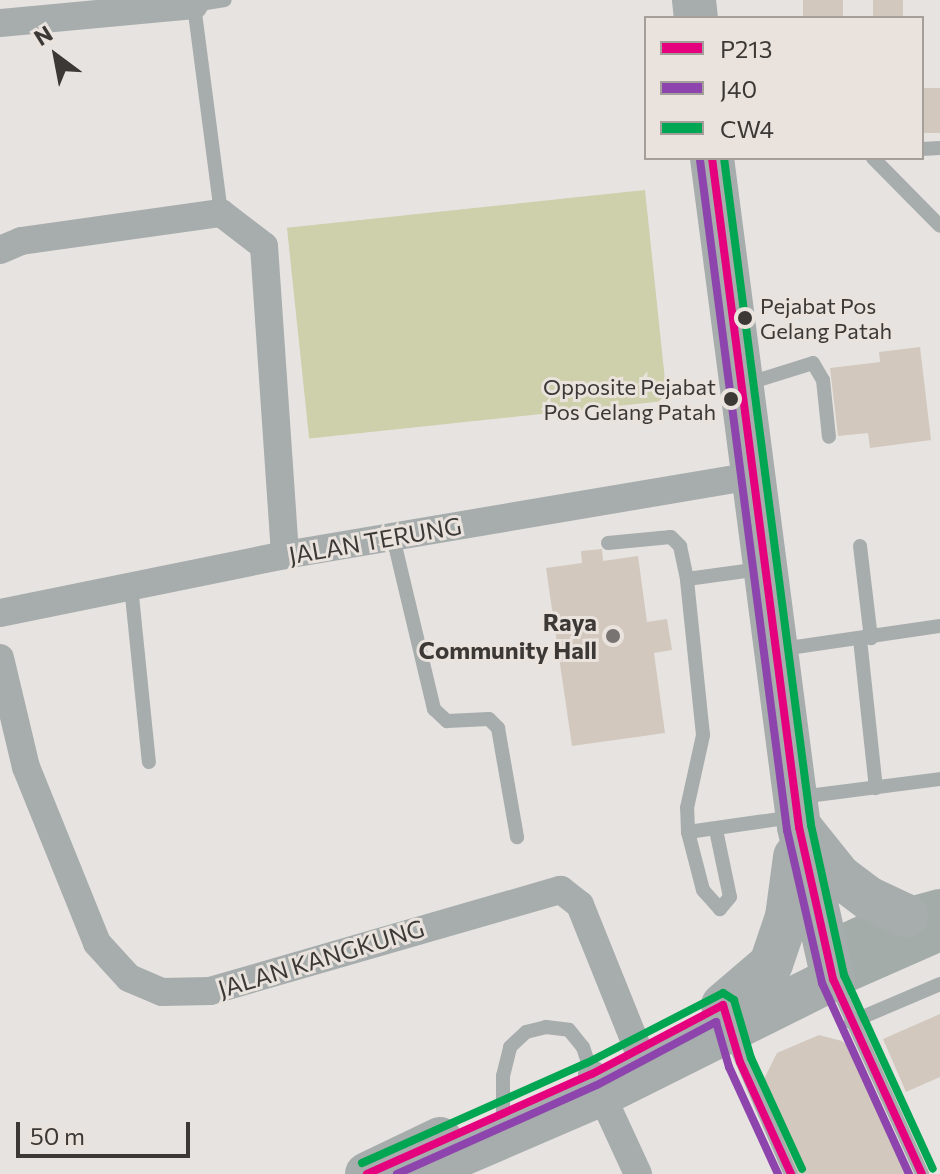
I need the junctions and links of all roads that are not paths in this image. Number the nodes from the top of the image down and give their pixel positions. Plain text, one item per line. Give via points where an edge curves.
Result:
1 (225, 0) edge
2 (194, 5) junction
3 (0, 23) edge
4 (712, 160) edge
5 (875, 160) edge
6 (221, 213) junction
7 (940, 226) edge
8 (0, 250) edge
9 (742, 385) junction
10 (829, 437) dead end
11 (752, 476) junction
12 (393, 537) junction
13 (608, 543) dead end
14 (860, 546) dead end
15 (285, 555) junction
16 (765, 568) junction
17 (687, 579) junction
18 (131, 586) junction
19 (0, 613) edge
20 (940, 626) edge
21 (866, 638) junction
22 (776, 649) junction
23 (0, 658) edge
24 (149, 762) dead end
25 (940, 779) edge
26 (876, 788) junction
27 (798, 813) junction
28 (716, 830) junction
29 (688, 832) junction
30 (517, 837) dead end
31 (929, 918) edge
32 (830, 965) junction
33 (940, 984) edge
34 (726, 1017) junction
35 (851, 1022) junction
36 (641, 1061) junction
37 (597, 1084) junction
38 (503, 1123) junction
39 (367, 1174) edge
40 (416, 1174) edge
41 (638, 1174) edge
42 (791, 1174) edge
43 (922, 1174) edge

1 - 2 lane
2 - 3 street
2 - 6 lane
4 - 9 main road
5 - 7 lane
6 - 8 street via 21,241
6 - 15 street via 264,246
9 - 10 lane via 813,363 821,370
9 - 11 main road
11 - 12 street, JALAN TERUNG
11 - 16 main road
12 - 15 street, JALAN TERUNG
12 - 30 lane via 434,709 447,721 489,719 498,728
13 - 17 lane via 671,537 680,546
14 - 21 lane
15 - 18 street, JALAN TERUNG
16 - 17 lane
16 - 22 main road
17 - 29 lane via 703,735 687,808
18 - 19 street, JALAN TERUNG
18 - 24 lane
20 - 21 lane
21 - 22 lane
21 - 26 lane
22 - 27 main road
23 - 36 street, JALAN KANGKUNG via 26,767 97,943 129,978 162,992 210,991 561,890 580,905
25 - 26 lane
26 - 27 lane
27 - 28 lane
27 - 31 main road via 839,876 870,899
27 - 32 main road
27 - 34 main road via 787,917 771,964
28 - 29 lane
28 - 29 lane via 730,897 720,909 703,890
31 - 32 main road
32 - 34 main road
32 - 35 lane
33 - 35 lane
34 - 36 main road
34 - 42 lane
35 - 43 lane
36 - 37 main road
37 - 38 main road
37 - 38 lane via 583,1047 569,1030 546,1027 526,1032 510,1047
37 - 41 street
38 - 39 main road
38 - 40 main road

